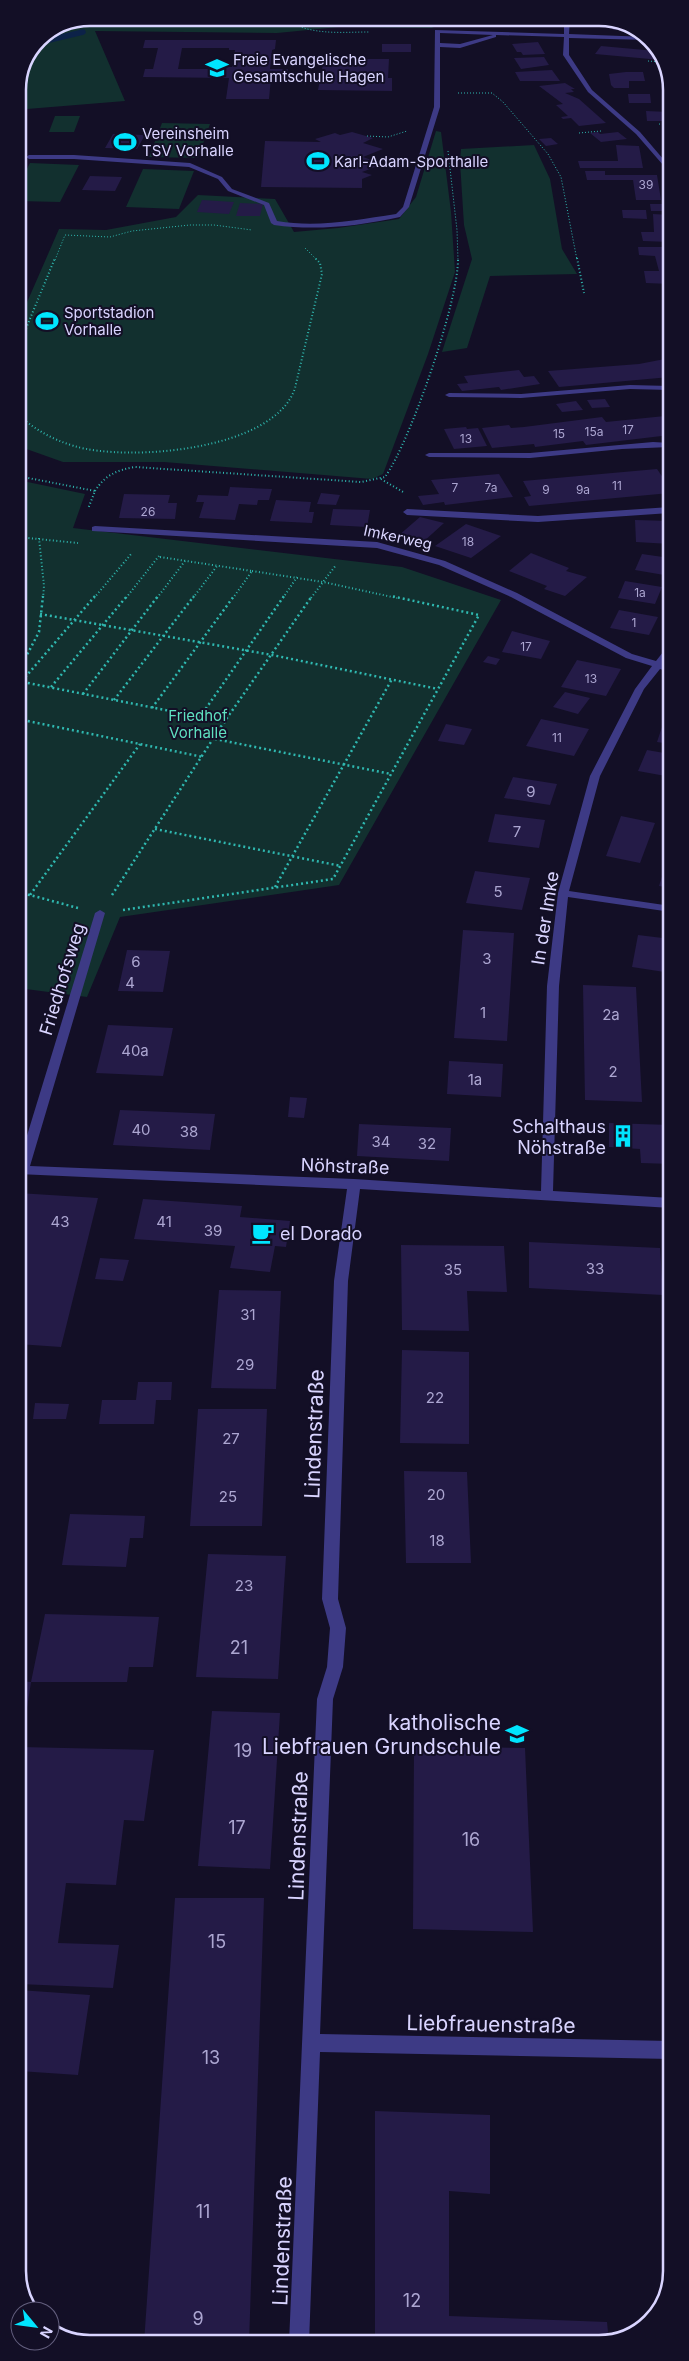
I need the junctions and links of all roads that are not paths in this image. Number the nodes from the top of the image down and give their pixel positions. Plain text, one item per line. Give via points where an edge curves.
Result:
1 (566, 26) edge
2 (508, 33) junction
3 (565, 35) junction
4 (636, 38) edge
5 (437, 45) junction
6 (29, 157) dead end
7 (663, 163) edge
8 (663, 388) edge
9 (449, 395) dead end
10 (663, 444) edge
11 (429, 455) dead end
12 (663, 510) edge
13 (407, 512) dead end
14 (94, 529) road end
15 (663, 658) edge
16 (657, 666) junction
17 (663, 667) edge
18 (563, 893) junction
19 (663, 908) edge
20 (100, 913) road end
21 (26, 1151) edge
22 (26, 1170) edge
23 (354, 1184) junction
24 (547, 1195) junction
25 (663, 1202) edge
26 (310, 2043) junction
27 (663, 2050) edge
28 (299, 2335) edge

1 - 3 street
2 - 3 street
2 - 5 street via 460,46
2 - 5 street via 437,31
3 - 4 street
3 - 7 street via 566,55 590,91 638,133
5 - 6 street via 437,106 406,208 398,216 336,226 300,227 274,223 267,204 230,190 220,178 190,165
8 - 9 street via 630,387 521,396
10 - 11 street via 608,446 544,455
12 - 13 street via 538,519
14 - 16 street, Imkerweg via 377,546 442,563 514,594 629,656
15 - 16 street, In der Imke
16 - 17 street, Imkerweg
16 - 18 street, In der Imke via 640,689 595,776
18 - 19 street
18 - 24 street, In der Imke via 553,986
20 - 21 street, Friedhofsweg
22 - 23 street, Nöhstraße
23 - 24 street, Nöhstraße
23 - 26 street, Lindenstraße via 340,1280 330,1599 338,1628 335,1667 325,1699
24 - 25 street, Nöhstraße
26 - 27 street, Liebfrauenstraße
26 - 28 street, Lindenstraße

